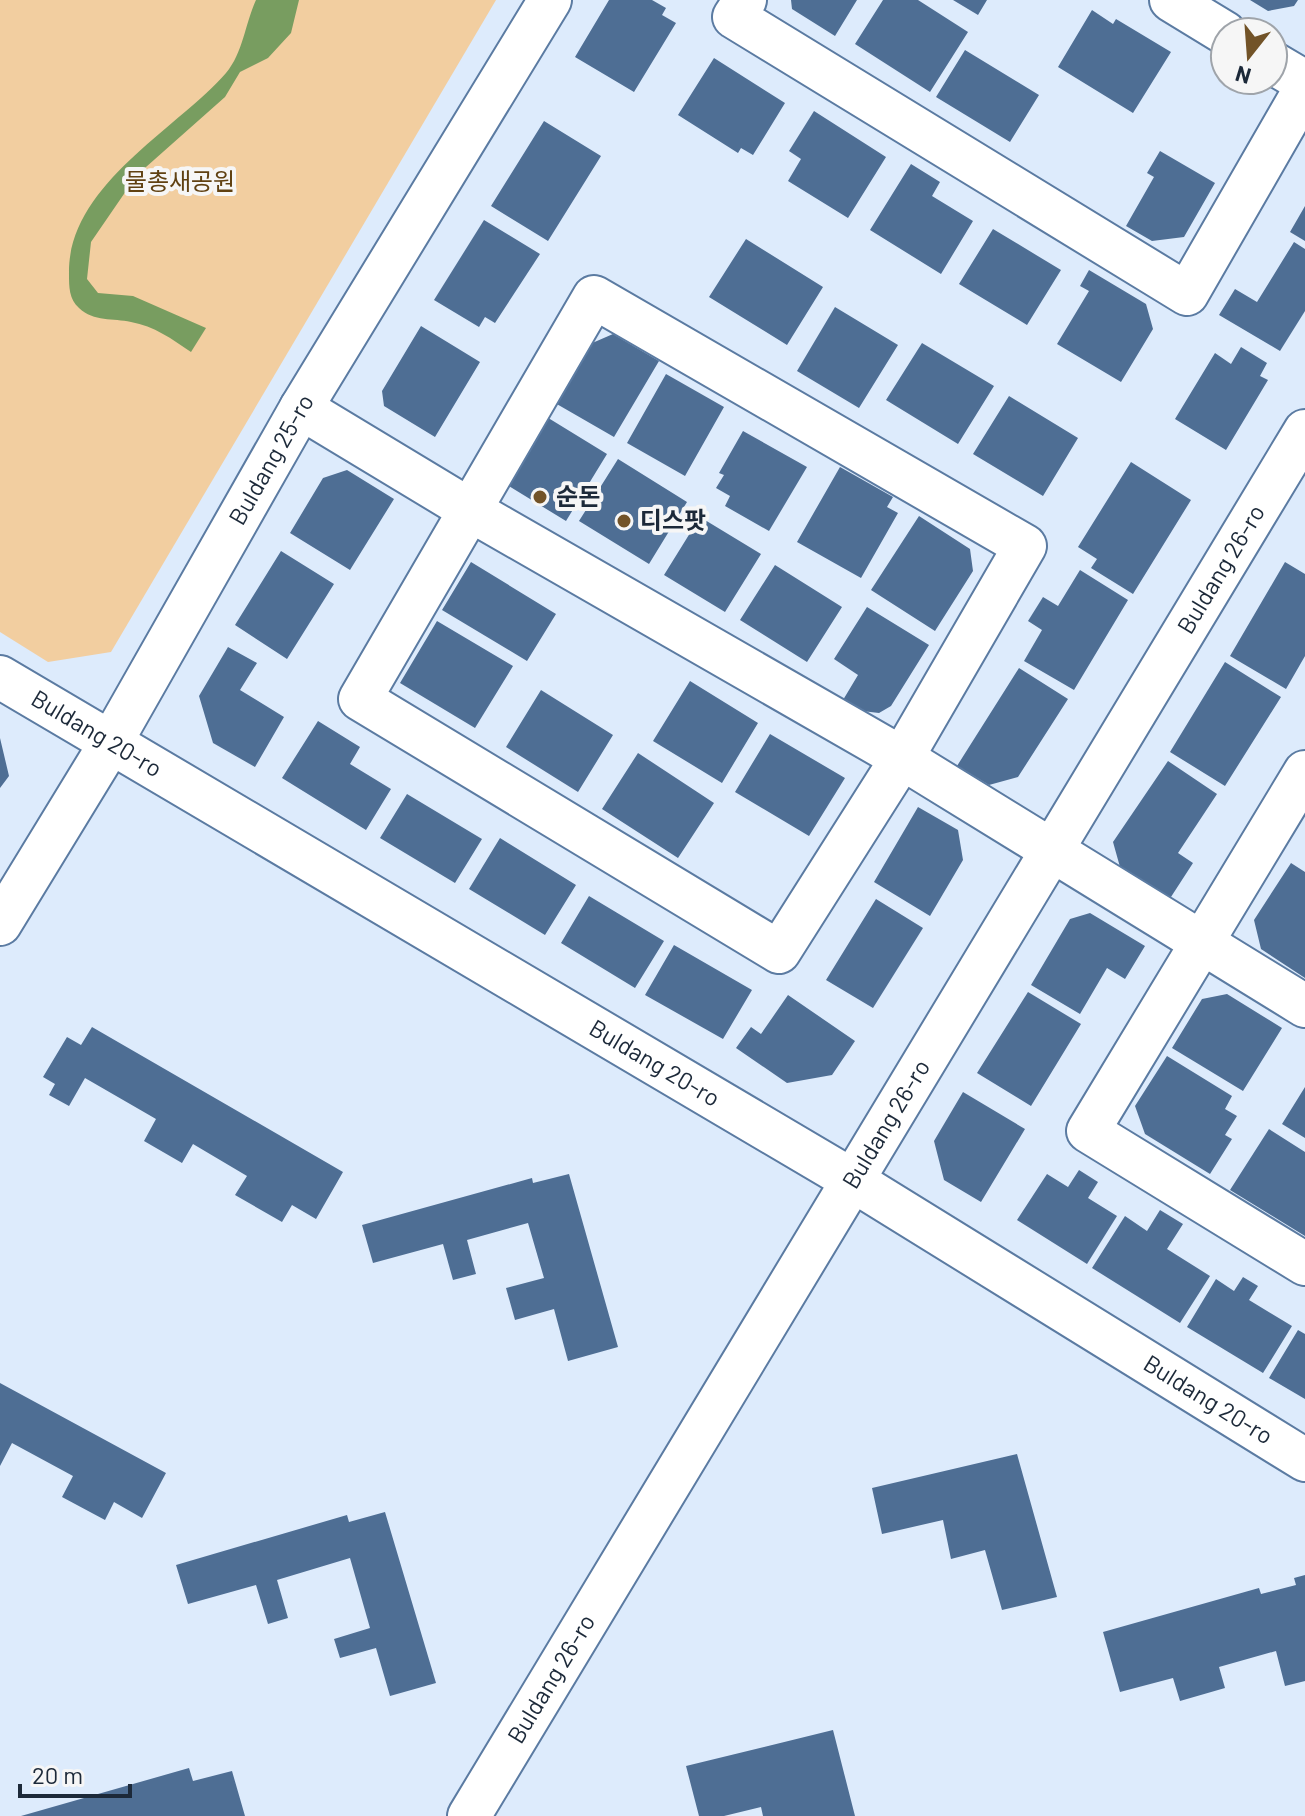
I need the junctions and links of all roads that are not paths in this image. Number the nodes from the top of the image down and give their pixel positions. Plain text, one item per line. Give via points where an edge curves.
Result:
1 (550, 0) edge
2 (745, 0) edge
3 (1171, 0) edge
4 (1209, 23) edge
5 (1305, 89) edge
6 (301, 408) junction
7 (1305, 431) edge
8 (470, 510) junction
9 (0, 677) edge
10 (110, 744) junction
11 (902, 758) junction
12 (1305, 772) edge
13 (1054, 849) junction
14 (0, 924) edge
15 (1202, 942) junction
16 (1305, 1006) edge
17 (852, 1180) junction
18 (1305, 1264) edge
19 (1305, 1460) edge
20 (469, 1816) edge

1 - 6 street, Buldang 25-ro
2 - 5 street via 734,17 1187,294
3 - 4 street
6 - 8 street
6 - 10 street, Buldang 25-ro
7 - 13 street, Buldang 26-ro
8 - 11 street
8 - 11 street via 360,699 779,952
8 - 11 street via 594,297 1025,546
9 - 10 street, Buldang 20-ro
10 - 14 street, Buldang 25-ro
10 - 17 street, Buldang 20-ro
11 - 13 street
12 - 15 street
13 - 15 street
13 - 17 street, Buldang 26-ro
15 - 16 street
15 - 18 street via 1088,1131
17 - 19 street, Buldang 20-ro
17 - 20 street, Buldang 26-ro

